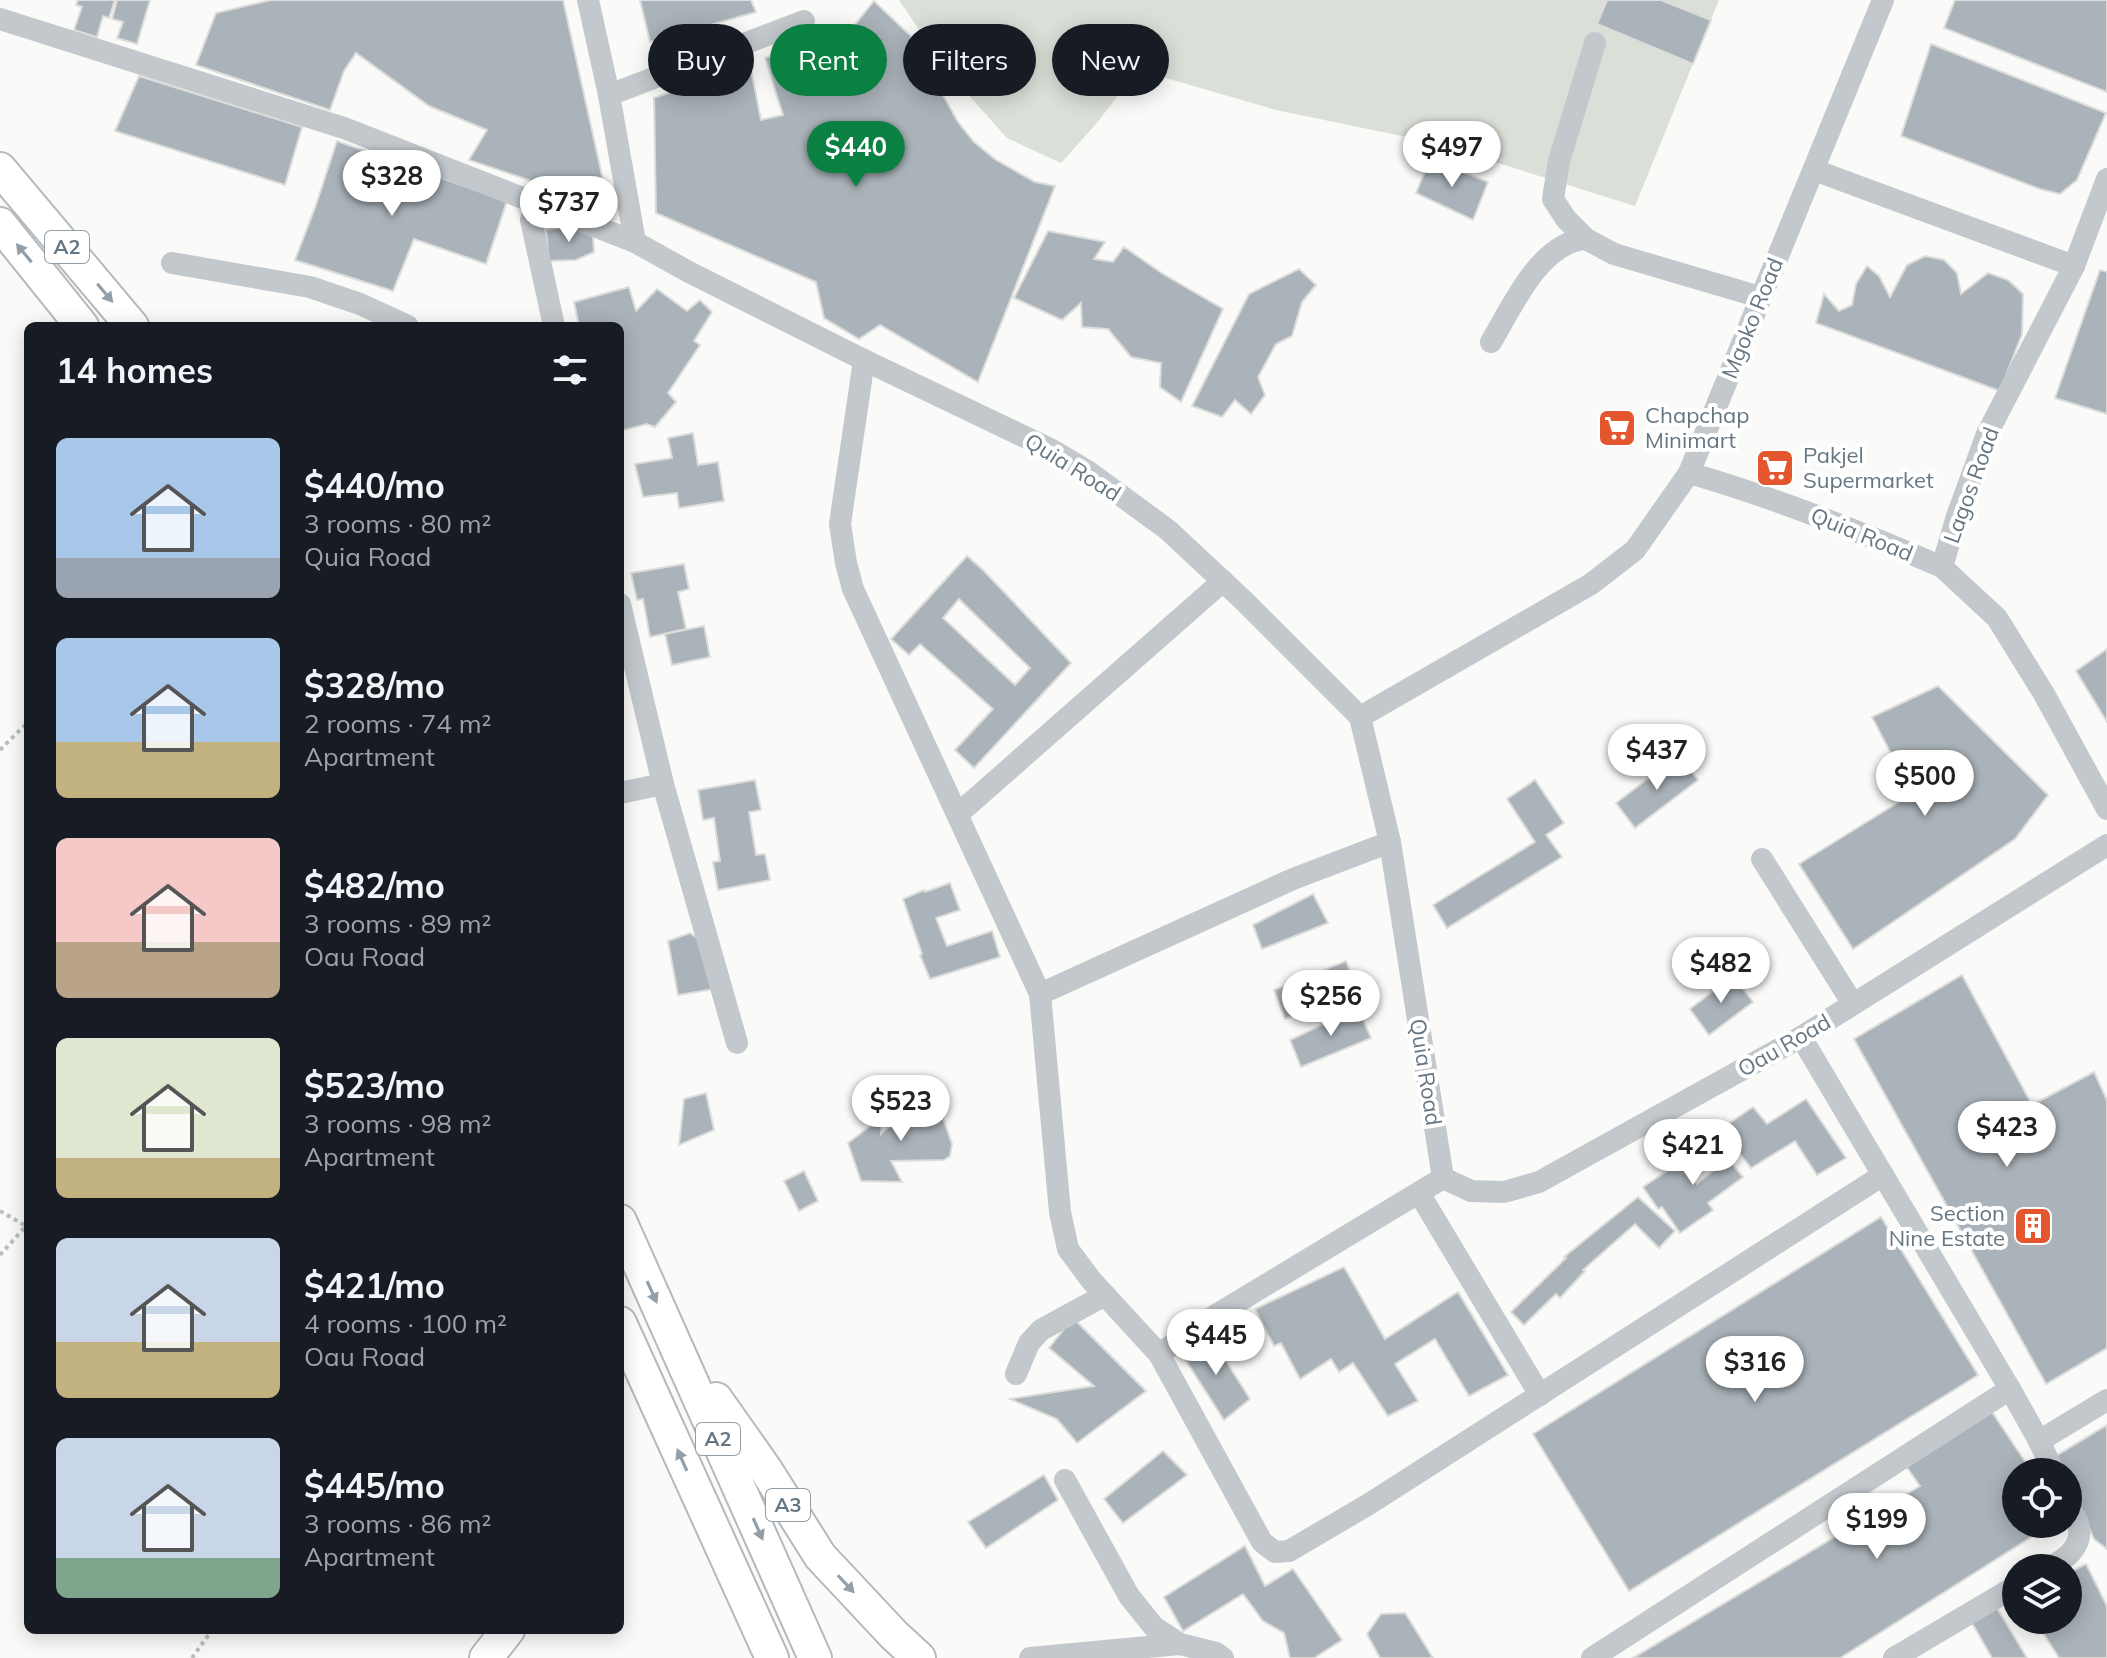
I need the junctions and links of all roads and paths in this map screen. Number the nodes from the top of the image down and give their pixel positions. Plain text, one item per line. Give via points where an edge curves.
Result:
1 (588, 0) edge
2 (1883, 0) edge
3 (0, 19) edge
4 (804, 21) dead end
5 (1595, 43) dead end
6 (609, 95) junction
7 (0, 169) edge
8 (1814, 170) junction
9 (2107, 179) edge
10 (536, 204) junction
11 (0, 224) edge
12 (1586, 239) junction
13 (635, 242) junction
14 (172, 263) dead end
15 (2074, 266) junction
16 (1760, 297) junction
17 (79, 322) edge
18 (129, 322) edge
19 (399, 322) edge
20 (553, 322) edge
21 (1491, 342) dead end
22 (864, 360) junction
23 (1689, 473) junction
24 (1942, 567) junction
25 (1223, 581) junction
26 (624, 621) edge
27 (1360, 717) junction
28 (24, 726) edge
29 (0, 750) edge
30 (663, 784) junction
31 (624, 792) edge
32 (2107, 809) edge
33 (958, 814) junction
34 (1390, 842) junction
35 (2107, 845) edge
36 (1762, 859) dead end
37 (1040, 994) junction
38 (1853, 1004) junction
39 (1801, 1037) junction
40 (737, 1043) dead end
41 (1883, 1175) junction
42 (1443, 1178) junction
43 (1419, 1193) junction
44 (0, 1211) edge
45 (24, 1224) edge
46 (24, 1229) edge
47 (624, 1230) edge
48 (0, 1255) edge
49 (1105, 1295) junction
50 (624, 1332) edge
51 (673, 1338) junction
52 (1159, 1354) junction
53 (1016, 1374) dead end
54 (2010, 1389) junction
55 (1540, 1395) junction
56 (2107, 1400) edge
57 (2039, 1441) junction
58 (2047, 1458) edge
59 (1065, 1480) dead end
60 (2002, 1594) edge
61 (209, 1634) edge
62 (505, 1634) edge
63 (1180, 1644) junction
64 (192, 1658) edge
65 (486, 1658) edge
66 (772, 1658) edge
67 (815, 1658) edge
68 (919, 1658) edge
69 (1030, 1658) edge
70 (1223, 1658) edge
71 (1592, 1658) edge
72 (1894, 1658) edge

1 - 6 street
2 - 8 street, Mgoko Road
3 - 10 street, Quia Road via 344,128
4 - 6 street
5 - 12 street via 1559,161 1553,199
6 - 13 street
7 -> 18 highway, A2
8 - 15 street
8 - 16 street, Mgoko Road
9 - 15 street, Lagos Road
10 - 13 street, Quia Road
10 - 20 street via 531,220
17 -> 11 highway, A2
12 - 16 street via 1614,254
12 - 21 street via 1559,249 1533,271
13 - 22 street, Quia Road
14 - 19 street via 310,287
15 - 24 street, Lagos Road via 1987,434
16 - 23 street, Mgoko Road
22 - 25 street, Quia Road via 1077,465 1168,530
22 - 33 street via 840,524 846,563 853,589
23 - 24 street, Quia Road via 1817,514
23 - 27 street, Mgoko Road via 1635,550 1591,584
24 - 32 street, Lagos Road via 1997,618
25 - 27 street, Quia Road
25 - 33 street
26 - 30 street
27 - 34 street, Quia Road
28 - 29 path
30 - 31 street
30 - 40 street
33 - 37 street
34 - 37 street via 1293,879
34 - 42 street, Quia Road
35 - 38 street, Oau Road
36 - 38 street
37 - 49 street via 1060,1212 1068,1249
38 - 39 street, Oau Road
39 - 41 street
39 - 42 street, Oau Road via 1539,1182 1504,1192 1471,1191
41 - 54 street
41 - 55 street
42 - 43 street
43 - 52 street
43 - 55 street
44 - 45 path
46 - 48 path
47 -> 51 highway, A2
49 - 52 street
49 - 53 street via 1041,1330 1029,1343
66 -> 50 highway, A2
51 -> 67 highway, A2
51 -> 68 highway, A3 via 820,1556
52 - 55 street via 1262,1542 1275,1552 1289,1551 1369,1504
54 - 57 street
54 - 71 street
56 - 57 street
57 - 58 street
59 - 63 street via 1129,1596 1154,1627
60 - 72 street
61 - 64 path
62 - 65 highway
63 - 69 street
63 - 70 street

